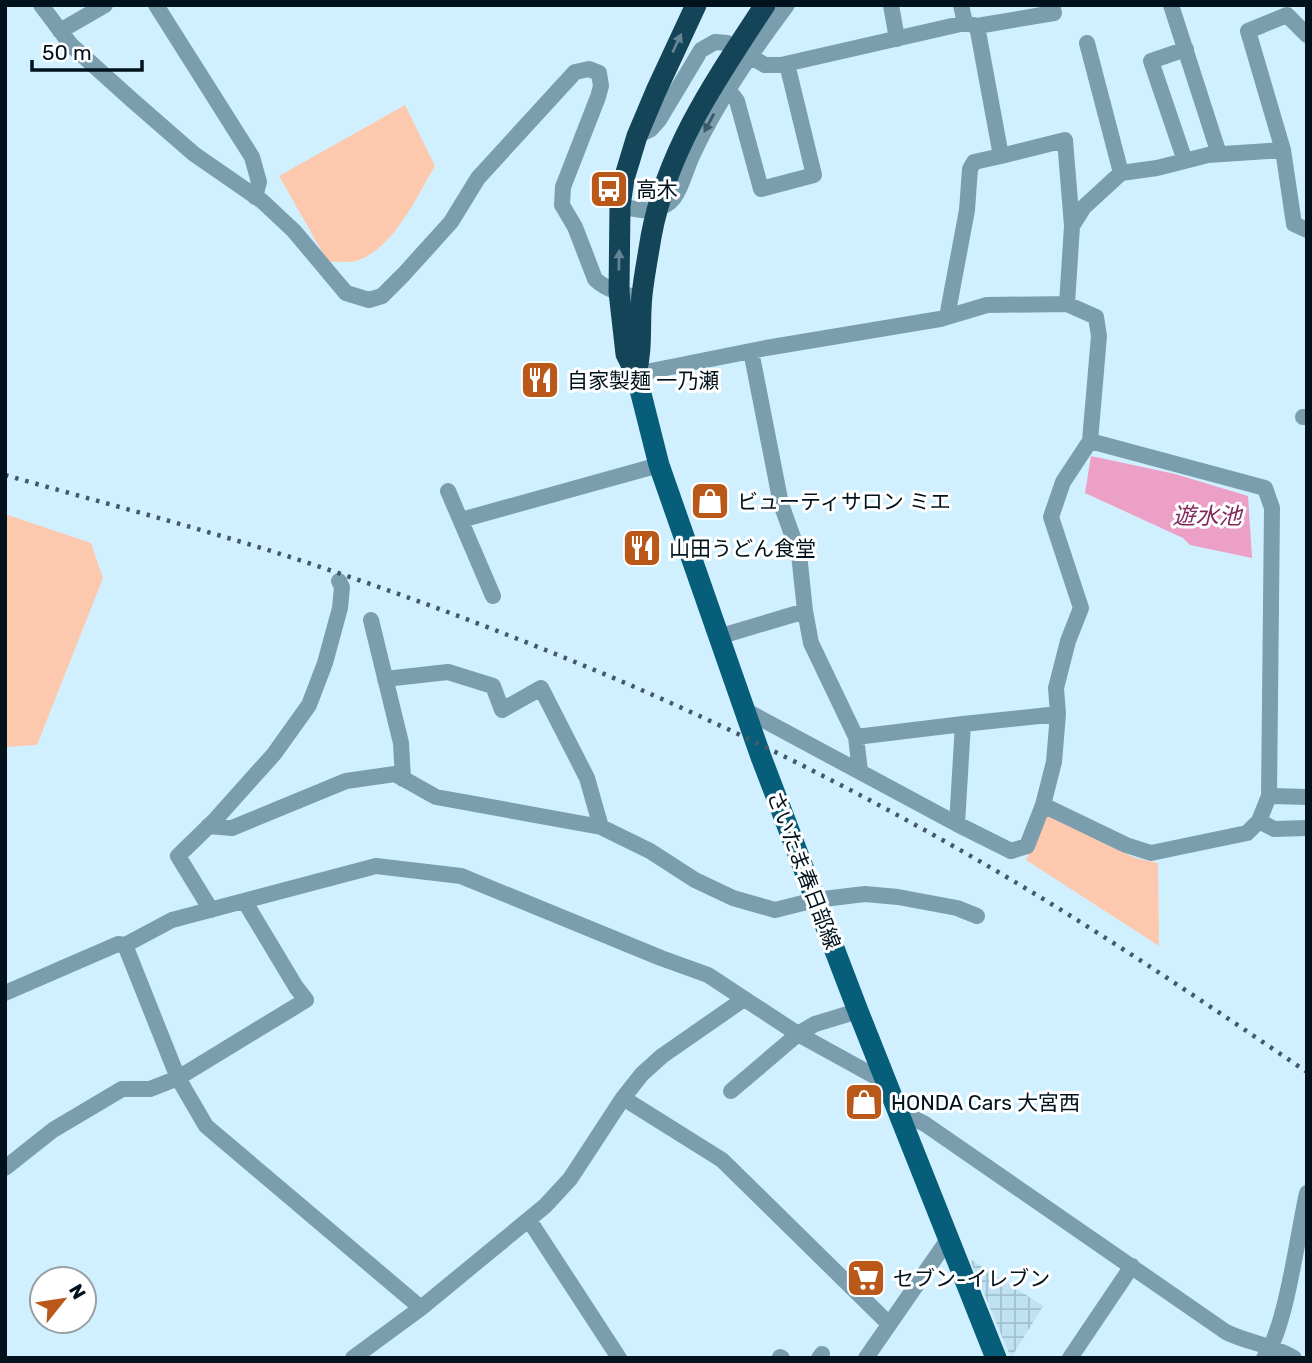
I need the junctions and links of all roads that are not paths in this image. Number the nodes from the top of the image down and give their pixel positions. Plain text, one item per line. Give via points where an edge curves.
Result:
1 (41, 5) edge
2 (105, 5) edge
3 (156, 5) edge
4 (696, 5) edge
5 (765, 5) edge
6 (787, 5) edge
7 (891, 5) edge
8 (961, 5) edge
9 (1052, 5) edge
10 (1171, 5) edge
11 (971, 24) junction
12 (60, 31) junction
13 (1307, 35) edge
14 (897, 38) junction
15 (1087, 43) dead end
16 (1186, 49) junction
17 (741, 50) junction
18 (787, 64) junction
19 (728, 89) junction
20 (637, 136) junction
21 (1283, 150) junction
22 (1219, 154) junction
23 (1001, 156) junction
24 (1185, 160) junction
25 (1121, 173) junction
26 (255, 197) junction
27 (620, 206) junction
28 (657, 208) junction
29 (1072, 226) junction
30 (1307, 230) edge
31 (619, 292) junction
32 (642, 297) junction
33 (1067, 304) junction
34 (947, 317) junction
35 (751, 351) junction
36 (636, 374) junction
37 (1090, 441) junction
38 (659, 465) junction
39 (448, 491) dead end
40 (461, 520) junction
41 (340, 581) dead end
42 (493, 596) dead end
43 (805, 611) junction
44 (371, 620) dead end
45 (718, 637) junction
46 (385, 679) junction
47 (743, 709) junction
48 (1058, 714) junction
49 (963, 723) junction
50 (856, 737) junction
51 (860, 771) junction
52 (402, 779) junction
53 (1269, 796) junction
54 (1307, 797) edge
55 (1043, 805) junction
56 (1259, 821) junction
57 (957, 824) junction
58 (208, 827) junction
59 (601, 827) junction
60 (1307, 828) edge
61 (815, 900) junction
62 (245, 902) junction
63 (211, 910) junction
64 (977, 916) dead end
65 (125, 945) junction
66 (5, 993) edge
67 (744, 999) junction
68 (311, 1005) dead end
69 (858, 1011) junction
70 (798, 1034) junction
71 (180, 1082) junction
72 (887, 1083) junction
73 (731, 1091) dead end
74 (623, 1098) junction
75 (900, 1116) junction
76 (5, 1168) edge
77 (1307, 1193) edge
78 (529, 1220) junction
79 (949, 1238) junction
80 (1132, 1266) junction
81 (421, 1308) junction
82 (889, 1324) junction
83 (1268, 1353) edge
84 (353, 1358) edge
85 (619, 1358) edge
86 (866, 1358) edge
87 (996, 1358) edge
88 (1070, 1358) edge
89 (1294, 1358) edge

1 - 12 street
2 - 12 street
3 - 26 street via 252,157 259,181
20 -> 4 highway
5 - 17 highway
6 - 17 street
7 - 14 street
8 - 11 street
9 - 11 street via 1054,13
10 - 16 street
11 - 14 street
11 - 23 street
12 - 26 street via 194,154
13 - 21 street via 1287,15 1248,31
14 - 18 street
15 - 25 street
16 - 22 street
16 - 24 street via 1151,61
17 - 18 street via 765,65
17 - 19 street
17 - 20 street via 715,42 701,50 659,120
17 - 28 highway via 688,128
18 - 19 street via 814,175 761,189 737,101
19 -> 28 street via 674,198
20 - 27 highway
21 - 22 street
21 - 30 street via 1294,225
22 - 24 street
23 - 29 street via 1065,141
23 - 34 street via 974,162 970,169
24 - 25 street
25 - 29 street via 1084,207
26 - 31 street via 294,231 345,293 369,300 382,296 451,222 478,178 575,72 589,69 598,73 601,86 563,187 562,205 595,279
27 - 28 street via 645,212
31 -> 27 highway
28 - 32 highway
29 - 33 street
31 - 32 street
31 - 36 highway via 626,354
32 - 36 highway via 642,351
33 - 34 street via 987,304
33 - 37 street via 1096,317 1099,336
34 - 35 street
35 - 36 street
35 - 43 street via 781,504 799,554
36 - 38 main road, さいたま春日部線
37 - 48 street via 1063,482 1051,517 1081,608 1056,688
37 - 53 street via 1265,488 1272,508
38 - 40 street
38 - 45 main road, さいたま春日部線
39 - 40 street
40 - 42 street
41 - 58 street via 340,608 309,705 274,754
43 - 45 street
43 - 50 street via 811,643
44 - 46 street
45 - 47 main road, さいたま春日部線
46 - 52 street via 401,743
46 - 59 street via 448,672 493,686 502,710 541,688 587,779
47 - 51 street
47 - 61 main road, さいたま春日部線
48 - 49 street
48 - 55 street via 1054,762
49 - 50 street
49 - 57 street
50 - 51 street
51 - 57 street
52 - 58 street via 395,774 346,781 232,828
52 - 59 street via 436,797
53 - 54 street
53 - 56 street
55 - 56 street via 1151,853 1247,833
55 - 57 street via 1027,846 1011,851
56 - 60 street via 1274,830
58 - 63 street via 178,856
59 - 61 street via 733,898 775,910
61 - 64 street via 865,894 898,897
61 - 69 main road, さいたま春日部線
62 - 63 street
62 - 67 street via 376,866 461,876 708,975
62 - 71 street via 306,1000
63 - 65 street via 172,920
65 - 66 street via 118,944
65 - 71 street
67 - 70 street
67 - 74 street via 662,1056
68 - 71 street
69 - 70 street
69 - 72 main road, さいたま春日部線
70 - 72 street
70 - 73 street
71 - 76 street via 122,1089 53,1130
71 - 81 street via 206,1126
72 - 75 main road, さいたま春日部線
74 - 78 street via 570,1179
74 - 82 street via 722,1160
75 - 79 main road, さいたま春日部線
75 - 80 street via 925,1124
77 - 83 street
78 - 81 street
78 - 85 street
79 - 82 street
79 - 87 main road, さいたま春日部線
80 - 83 street via 1226,1332
80 - 88 street
81 - 84 street
82 - 86 street
83 - 89 street

